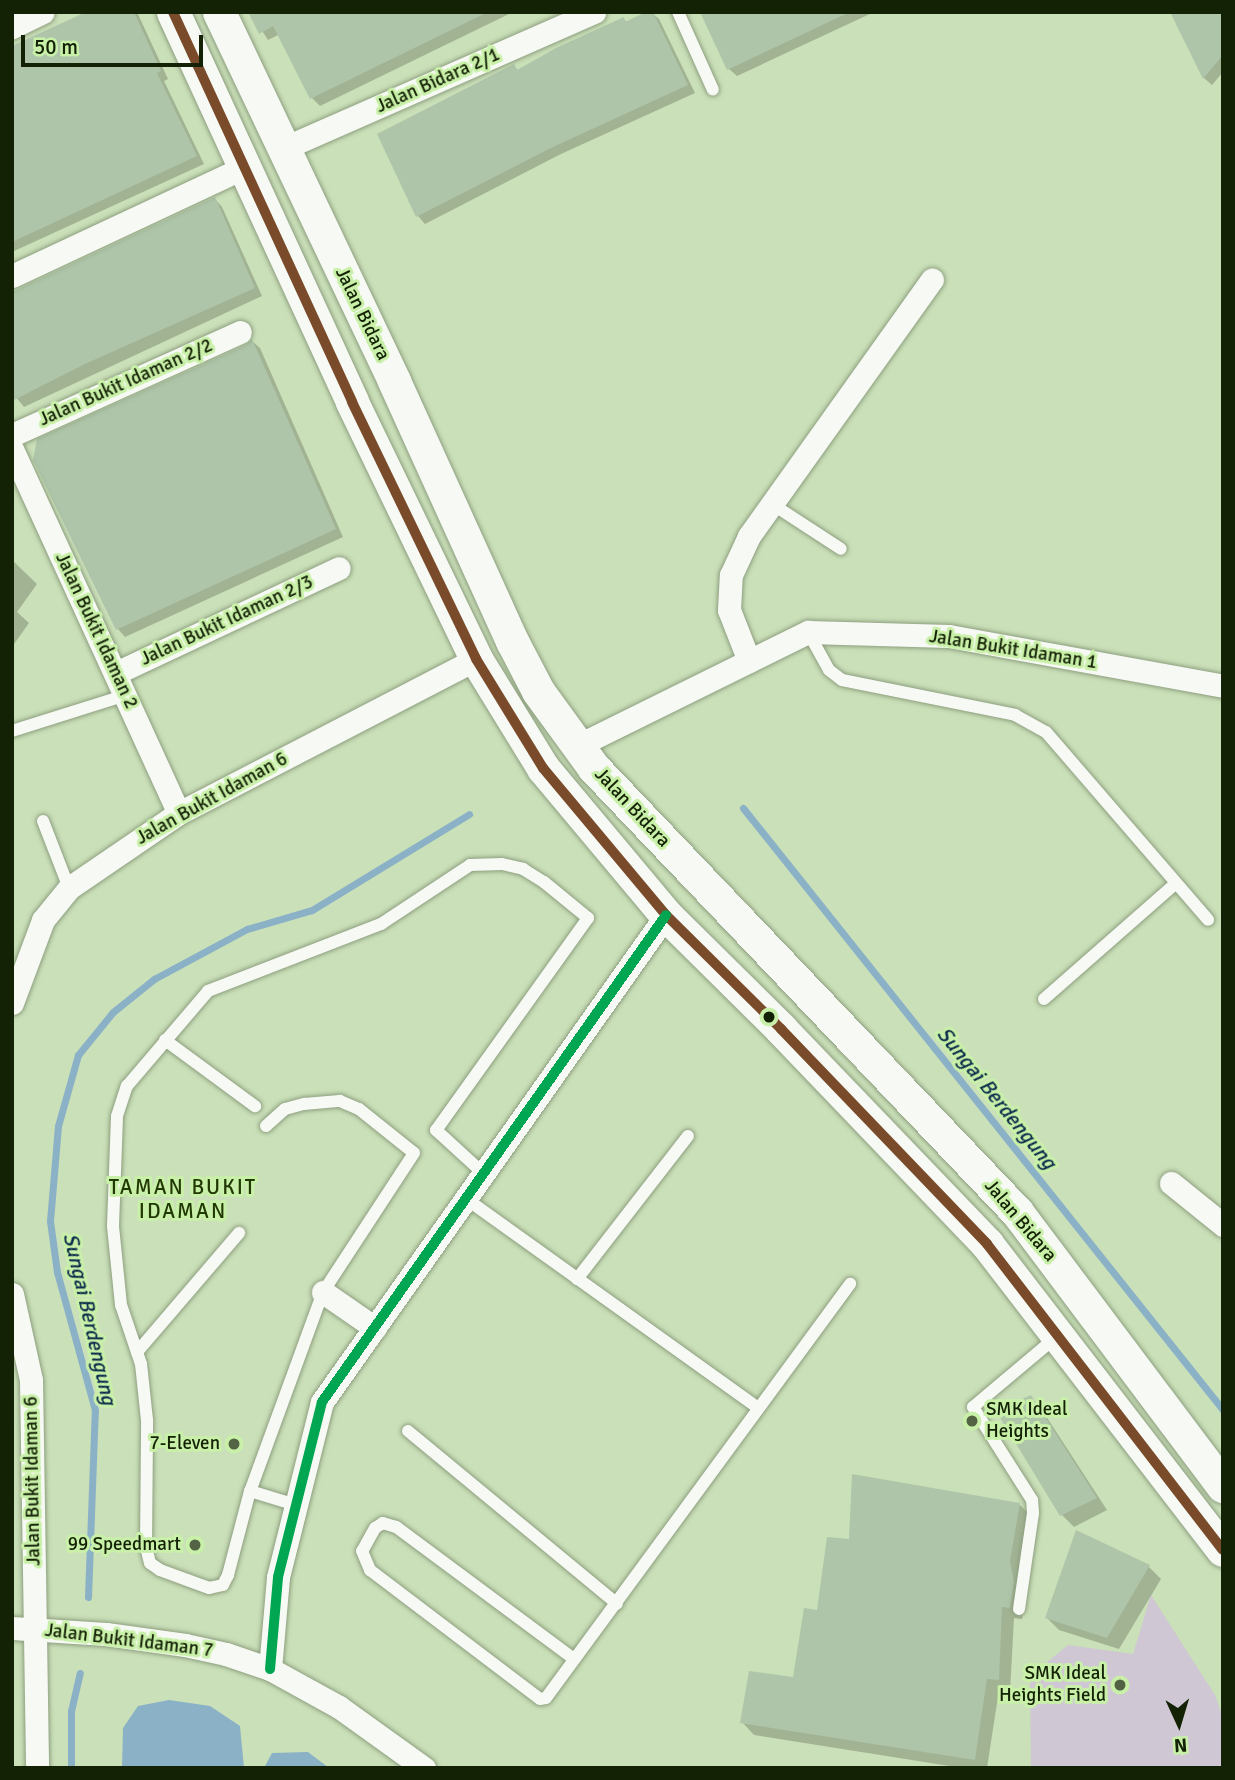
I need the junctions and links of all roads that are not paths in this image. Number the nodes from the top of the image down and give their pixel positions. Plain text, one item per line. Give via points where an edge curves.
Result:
1 (43, 12) edge
2 (173, 12) edge
3 (219, 12) edge
4 (594, 12) edge
5 (678, 12) edge
6 (12, 27) edge
7 (713, 90) dead end
8 (282, 149) junction
9 (243, 168) junction
10 (12, 276) edge
11 (932, 279) dead end
12 (240, 332) dead end
13 (12, 435) edge
14 (12, 449) edge
15 (772, 504) junction
16 (841, 549) dead end
17 (339, 568) dead end
18 (808, 632) junction
19 (476, 659) junction
20 (749, 661) junction
21 (116, 673) junction
22 (1223, 686) edge
23 (125, 695) junction
24 (12, 731) edge
25 (577, 746) junction
26 (179, 813) junction
27 (43, 821) dead end
28 (1175, 884) junction
29 (69, 888) junction
30 (666, 915) junction
31 (1208, 920) dead end
32 (1044, 999) dead end
33 (12, 1003) edge
34 (164, 1040) junction
35 (255, 1106) dead end
36 (266, 1126) dead end
37 (688, 1136) dead end
38 (484, 1174) junction
39 (1171, 1183) dead end
40 (466, 1198) junction
41 (1223, 1225) edge
42 (239, 1233) dead end
43 (577, 1279) junction
44 (850, 1284) dead end
45 (323, 1292) junction
46 (12, 1294) edge
47 (375, 1328) junction
48 (1059, 1335) junction
49 (137, 1352) junction
50 (22, 1380) edge
51 (758, 1408) junction
52 (408, 1431) dead end
53 (1223, 1486) edge
54 (250, 1492) junction
55 (296, 1506) junction
56 (1223, 1550) edge
57 (617, 1604) junction
58 (1019, 1609) dead end
59 (12, 1628) edge
60 (37, 1629) junction
61 (574, 1659) junction
62 (270, 1669) junction
63 (37, 1768) edge
64 (424, 1768) edge

1 - 6 street
2 - 9 main road, Jalan Bidara
3 - 8 main road, Jalan Bidara
4 - 8 street, Jalan Bidara 2/1
5 - 7 lane
8 - 25 main road, Jalan Bidara via 512,640 538,691
9 - 10 street
9 - 19 main road, Jalan Bidara
11 - 15 street
12 - 13 street, Jalan Bukit Idaman 2/2
14 - 21 street, Jalan Bukit Idaman 2
15 - 16 lane
15 - 20 street via 749,536 732,575 729,610
17 - 21 street, Jalan Bukit Idaman 2/3
18 - 20 street, Jalan Bukit Idaman 1
18 - 22 street, Jalan Bukit Idaman 1 via 949,636
18 - 28 lane via 829,670 842,680 1015,715 1046,732
19 - 26 street, Jalan Bukit Idaman 6
19 - 30 main road, Jalan Bidara via 543,768
20 - 25 street, Jalan Bukit Idaman 1
21 - 23 street, Jalan Bukit Idaman 2
23 - 24 lane
23 - 26 street, Jalan Bukit Idaman 2
25 - 53 main road, Jalan Bidara via 1017,1212
26 - 29 street, Jalan Bukit Idaman 6
27 - 29 lane
28 - 31 lane
28 - 32 lane
29 - 33 street, Jalan Bukit Idaman 6 via 43,920
30 - 38 street
30 - 48 main road, Jalan Bidara via 979,1236
34 - 35 lane
34 - 38 lane via 208,991 381,924 470,865 523,869 588,918 436,1130
34 - 49 lane via 127,1086 117,1116 113,1226 121,1305
36 - 45 lane via 285,1110 340,1101 359,1109 414,1153
37 - 43 lane
38 - 40 street
39 - 41 street
40 - 43 lane
40 - 47 street
42 - 49 lane
43 - 51 lane
44 - 51 lane
45 - 47 street
45 - 54 lane
46 - 50 street, Jalan Bukit Idaman 6
47 - 55 street via 321,1402
48 - 56 main road, Jalan Bidara
48 - 58 lane via 972,1407 1032,1500
49 - 54 lane via 147,1420 146,1547 150,1563 208,1587 223,1585
50 - 60 street, Jalan Bukit Idaman 6
51 - 57 lane
52 - 57 lane
54 - 55 lane
55 - 62 street via 278,1577
57 - 61 lane
59 - 60 street, Jalan Bukit Idaman 7
60 - 62 street, Jalan Bukit Idaman 7 via 185,1645
60 - 63 street, Jalan Bukit Idaman 6
61 - 61 lane via 546,1698 540,1699 370,1570 362,1551 375,1528 383,1524 396,1527
62 - 64 street, Jalan Bukit Idaman 7 via 339,1707

